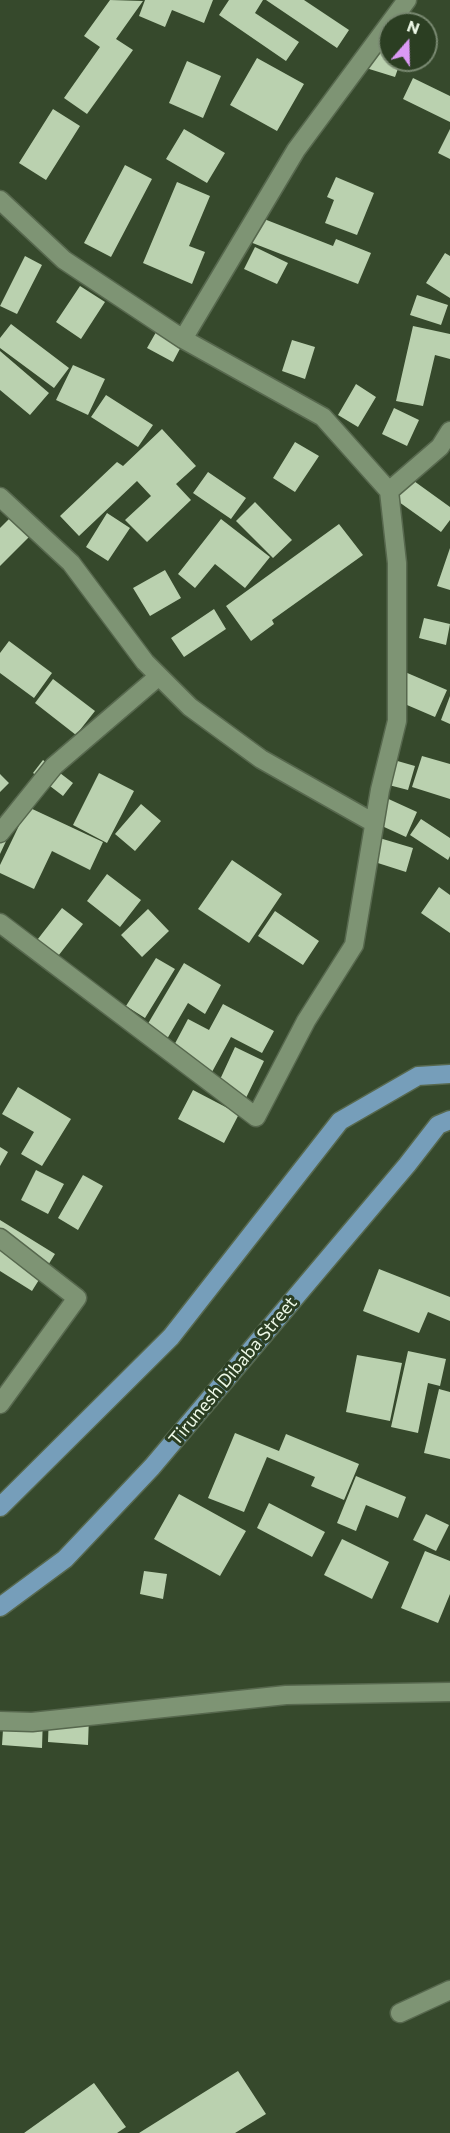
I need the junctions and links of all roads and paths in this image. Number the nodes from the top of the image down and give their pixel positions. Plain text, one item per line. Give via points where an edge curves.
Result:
1 (407, 0) edge
2 (0, 200) edge
3 (183, 339) junction
4 (450, 431) edge
5 (389, 491) junction
6 (0, 497) edge
7 (159, 676) junction
8 (374, 823) junction
9 (0, 833) edge
10 (0, 923) edge
11 (450, 1074) edge
12 (450, 1120) edge
13 (0, 1238) edge
14 (0, 1404) edge
15 (0, 1507) edge
16 (0, 1607) edge
17 (450, 1692) edge
18 (0, 1721) edge
19 (450, 1990) edge
20 (400, 2013) dead end

1 - 3 street via 296,150
2 - 3 street via 64,260
3 - 5 street via 324,417
4 - 5 street via 440,447
5 - 8 street via 397,563 397,721
6 - 7 street via 71,563
7 - 8 street via 190,707 261,759
7 - 9 street via 54,765
8 - 10 street via 354,945 306,1021 255,1117
11 - 15 main road via 418,1076 340,1121 171,1336
12 - 16 main road, Tirunesh Dibaba Street via 438,1125 152,1467 65,1559
13 - 14 street via 78,1298
17 - 18 street via 286,1695 32,1722
19 - 20 street

